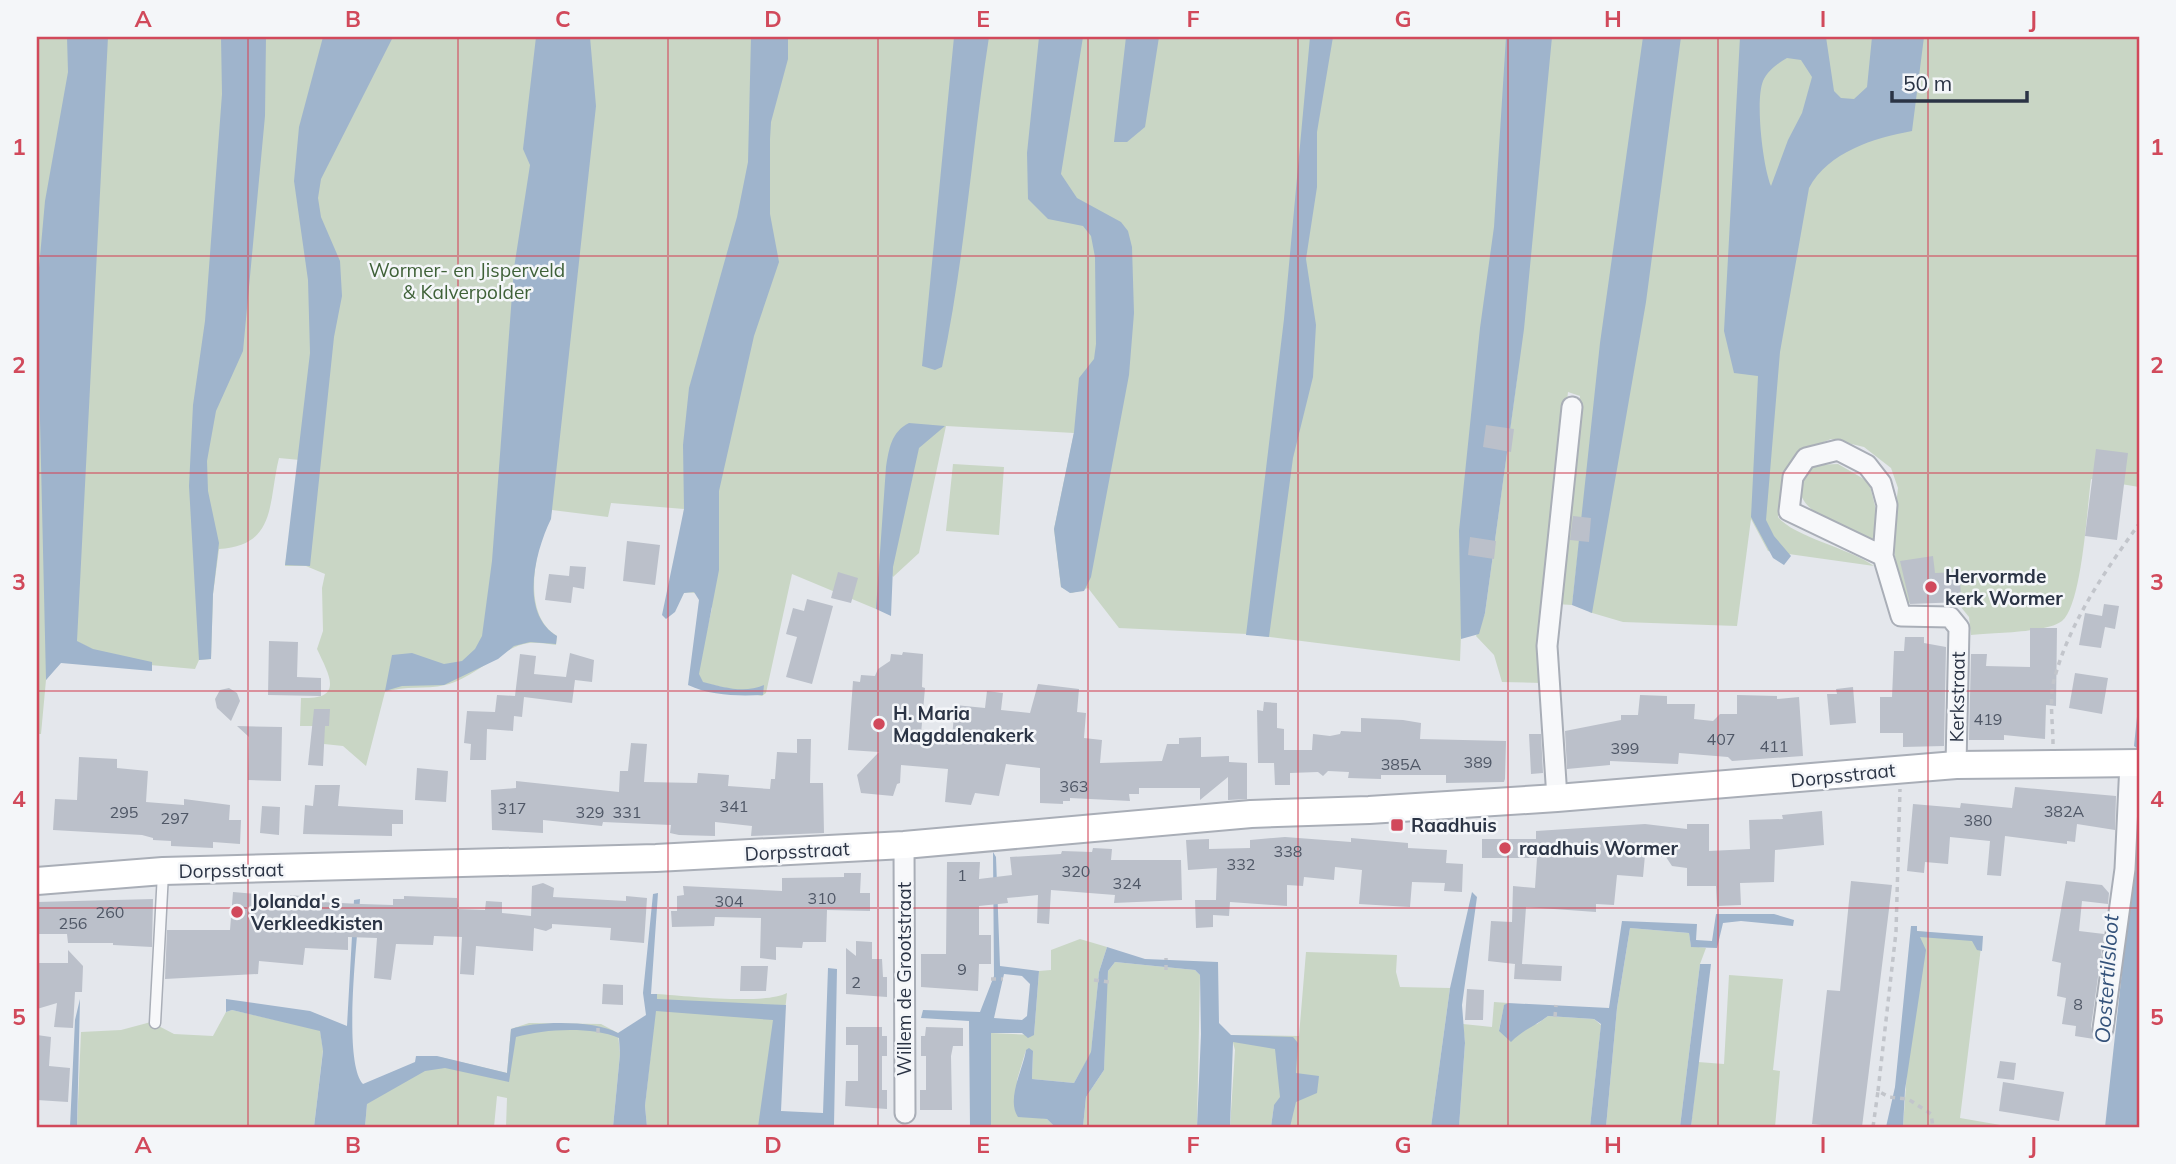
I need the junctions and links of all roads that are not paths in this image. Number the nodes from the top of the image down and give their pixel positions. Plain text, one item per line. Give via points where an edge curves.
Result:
1 (1572, 407) dead end
2 (1883, 556) junction
3 (2134, 763) edge
4 (1956, 765) junction
5 (1557, 798) junction
6 (904, 845) junction
7 (163, 871) junction
8 (37, 880) edge
9 (155, 1023) dead end
10 (2103, 1029) dead end
11 (905, 1113) dead end

1 - 5 street via 1547,646
2 - 2 street, Kerkstraat via 1887,505 1881,483 1867,465 1839,450 1806,458 1793,477 1789,511
2 - 4 street, Kerkstraat via 1900,616 1950,618 1959,628
3 - 4 street, Dorpsstraat
3 - 10 street
4 - 5 street, Dorpsstraat
5 - 6 street, Dorpsstraat via 1251,814
6 - 7 street, Dorpsstraat via 642,858
6 - 11 street, Willem de Grootstraat
7 - 8 street, Dorpsstraat
7 - 9 lane

